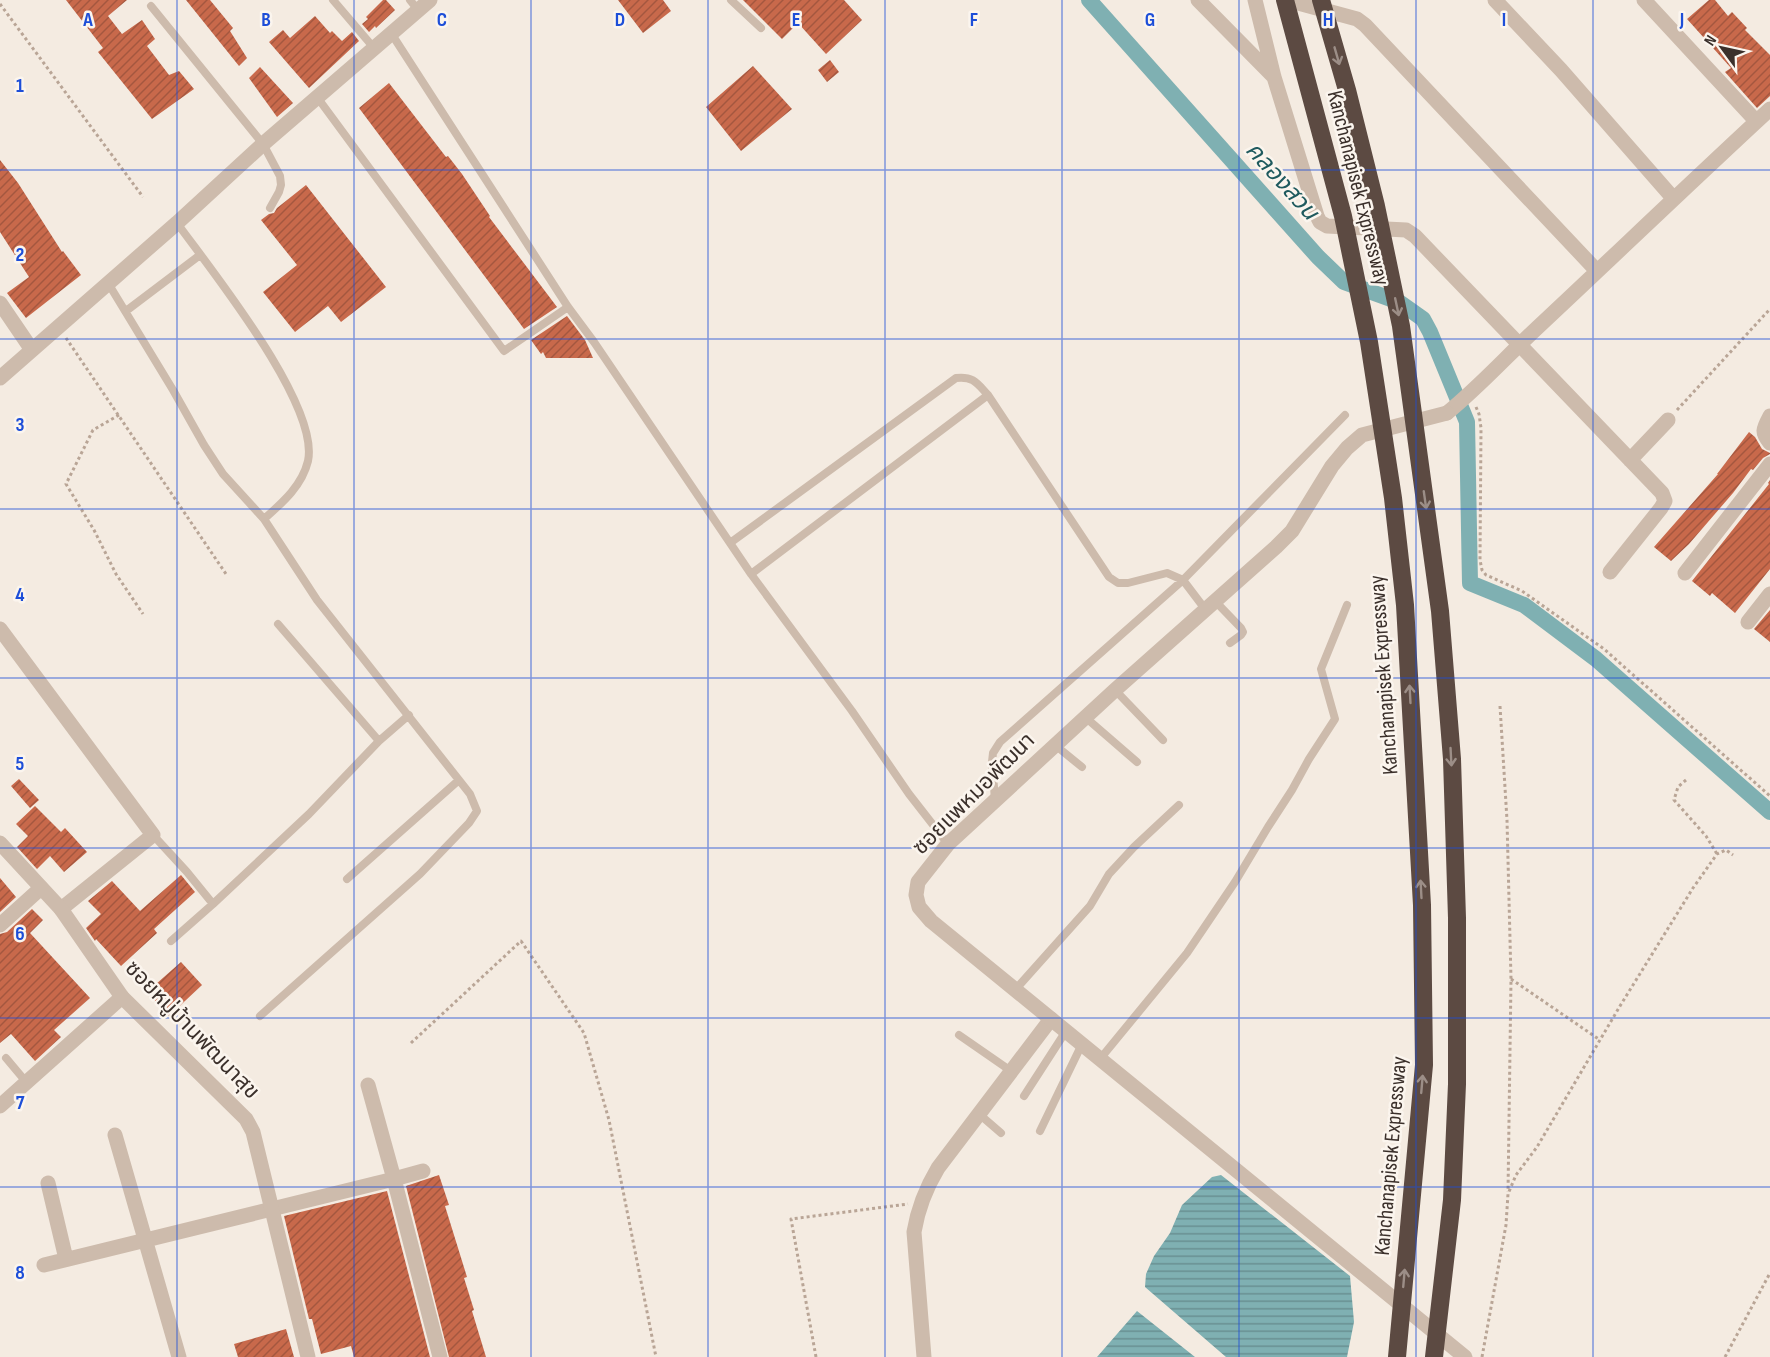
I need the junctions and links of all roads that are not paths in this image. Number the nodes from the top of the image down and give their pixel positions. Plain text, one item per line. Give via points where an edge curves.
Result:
1 (333, 0) edge
2 (731, 0) edge
3 (1198, 0) edge
4 (1256, 0) edge
5 (1286, 0) edge
6 (1321, 0) edge
7 (1495, 0) edge
8 (1644, 0) edge
9 (419, 3) edge
10 (151, 6) dead end
11 (761, 28) dead end
12 (391, 33) junction
13 (374, 48) junction
14 (1274, 77) junction
15 (317, 97) junction
16 (1770, 108) edge
17 (1756, 122) junction
18 (263, 144) junction
19 (1673, 198) junction
20 (270, 208) dead end
21 (177, 223) junction
22 (200, 255) junction
23 (1597, 272) junction
24 (108, 283) junction
25 (0, 303) edge
26 (568, 307) junction
27 (126, 311) junction
28 (1520, 344) junction
29 (32, 350) junction
30 (0, 378) edge
31 (988, 395) junction
32 (1345, 415) dead end
33 (1770, 417) edge
34 (1668, 420) road end
35 (1770, 443) edge
36 (1630, 460) junction
37 (1770, 464) edge
38 (264, 519) junction
39 (730, 543) junction
40 (1610, 572) dead end
41 (1685, 573) dead end
42 (751, 574) junction
43 (1183, 580) junction
44 (1770, 594) edge
45 (1210, 605) junction
46 (1347, 605) dead end
47 (1748, 621) dead end
48 (278, 624) dead end
49 (0, 628) edge
50 (1230, 643) dead end
51 (1115, 690) junction
52 (409, 715) junction
53 (1085, 717) junction
54 (1163, 740) dead end
55 (379, 741) junction
56 (1055, 745) junction
57 (1137, 762) dead end
58 (1082, 767) dead end
59 (459, 780) junction
60 (995, 801) junction
61 (1179, 805) dead end
62 (153, 835) junction
63 (0, 843) edge
64 (948, 844) junction
65 (347, 879) dead end
66 (41, 888) junction
67 (213, 904) junction
68 (61, 909) junction
69 (0, 925) edge
70 (171, 942) dead end
71 (1015, 990) junction
72 (122, 997) junction
73 (260, 1016) dead end
74 (1051, 1019) junction
75 (1066, 1031) junction
76 (959, 1035) dead end
77 (1082, 1044) junction
78 (6, 1058) dead end
79 (1100, 1059) junction
80 (1011, 1071) junction
81 (27, 1083) junction
82 (368, 1085) dead end
83 (1024, 1096) dead end
84 (0, 1106) edge
85 (979, 1114) junction
86 (1040, 1131) dead end
87 (1001, 1133) dead end
88 (115, 1135) dead end
89 (423, 1171) dead end
90 (394, 1179) junction
91 (48, 1183) dead end
92 (271, 1210) junction
93 (144, 1239) junction
94 (66, 1259) junction
95 (44, 1265) dead end
96 (178, 1357) edge
97 (308, 1357) edge
98 (440, 1357) edge
99 (924, 1357) edge
100 (1397, 1357) edge
101 (1434, 1357) edge
102 (1465, 1357) edge

1 - 13 lane
2 - 11 lane
3 - 14 street
4 - 14 street
5 - 23 street via 1365,24
100 -> 5 highway, Kanchanapisek Expressway via 1424,1065 1422,905 1405,605 1369,342 1343,216
6 -> 101 highway, Kanchanapisek Expressway via 1376,206 1401,326 1440,612 1452,770 1457,1084 1452,1200
7 - 19 street
8 - 17 street
9 - 12 street
10 - 18 lane
12 - 13 street
12 - 26 lane
13 - 15 street
14 - 28 street via 1320,222 1327,226 1406,230
15 - 18 street
15 - 26 lane via 504,351
16 - 17 street
17 - 19 street
18 - 20 lane via 281,185
18 - 21 street
19 - 23 street
21 - 22 lane
21 - 24 street
22 - 27 lane
22 - 38 lane via 280,370 306,429 308,461 302,479
23 - 28 street
24 - 27 lane
24 - 29 street
25 - 29 street
26 - 39 lane
27 - 38 lane via 223,474
28 - 36 street
28 - 45 street, ซอยแพหมอพัฒนา via 1447,413 1362,435 1332,466 1292,531
29 - 30 street
31 - 39 lane via 974,380 956,378
31 - 42 lane
31 - 43 lane via 1109,577 1118,584 1167,573
32 - 43 lane
33 - 35 street via 1764,429
34 - 36 street
36 - 40 street via 1665,501
37 - 41 street
38 - 52 lane via 317,600
39 - 42 lane
42 - 64 lane
43 - 45 lane
43 - 60 lane via 1000,742 992,762
44 - 47 street
45 - 50 lane via 1241,628 1241,635
45 - 51 street, ซอยแพหมอพัฒนา
46 - 79 lane via 1321,669 1335,719 1187,953
48 - 55 lane
49 - 62 street
51 - 53 street, ซอยแพหมอพัฒนา
51 - 54 lane
52 - 55 lane
52 - 59 lane
53 - 56 street, ซอยแพหมอพัฒนา
53 - 57 lane
55 - 67 lane via 309,814
56 - 58 lane
56 - 60 street, ซอยแพหมอพัฒนา
59 - 65 lane
59 - 73 lane via 477,811 469,823 420,874
60 - 64 street, ซอยแพหมอพัฒนา
61 - 71 lane via 1109,873 1090,906
62 - 67 lane
62 - 68 street
63 - 66 street, ซอยหมู่บ้านพัฒนาสุข
64 - 71 street, ซอยแพหมอพัฒนา via 918,882 919,907
66 - 68 street, ซอยหมู่บ้านพัฒนาสุข
66 - 69 street
67 - 70 lane
68 - 72 street, ซอยหมู่บ้านพัฒนาสุข
71 - 74 street, ซอยแพหมอพัฒนา
72 - 81 street
72 - 92 street, ซอยหมู่บ้านพัฒนาสุข via 246,1119 253,1132
74 - 75 street, ซอยแพหมอพัฒนา
74 - 80 street
75 - 77 street, ซอยแพหมอพัฒนา
75 - 79 lane
75 - 83 lane
76 - 80 lane
77 - 79 street, ซอยแพหมอพัฒนา
77 - 86 lane
78 - 81 lane
79 - 102 street, ซอยแพหมอพัฒนา
80 - 85 street
81 - 84 street
82 - 90 street
85 - 87 lane
85 - 99 street via 926,1187 917,1215
88 - 93 street
89 - 90 street
90 - 92 street
90 - 98 street
91 - 94 street
92 - 93 street
92 - 97 street, ซอยหมู่บ้านพัฒนาสุข
93 - 94 street
93 - 96 street
94 - 95 street

